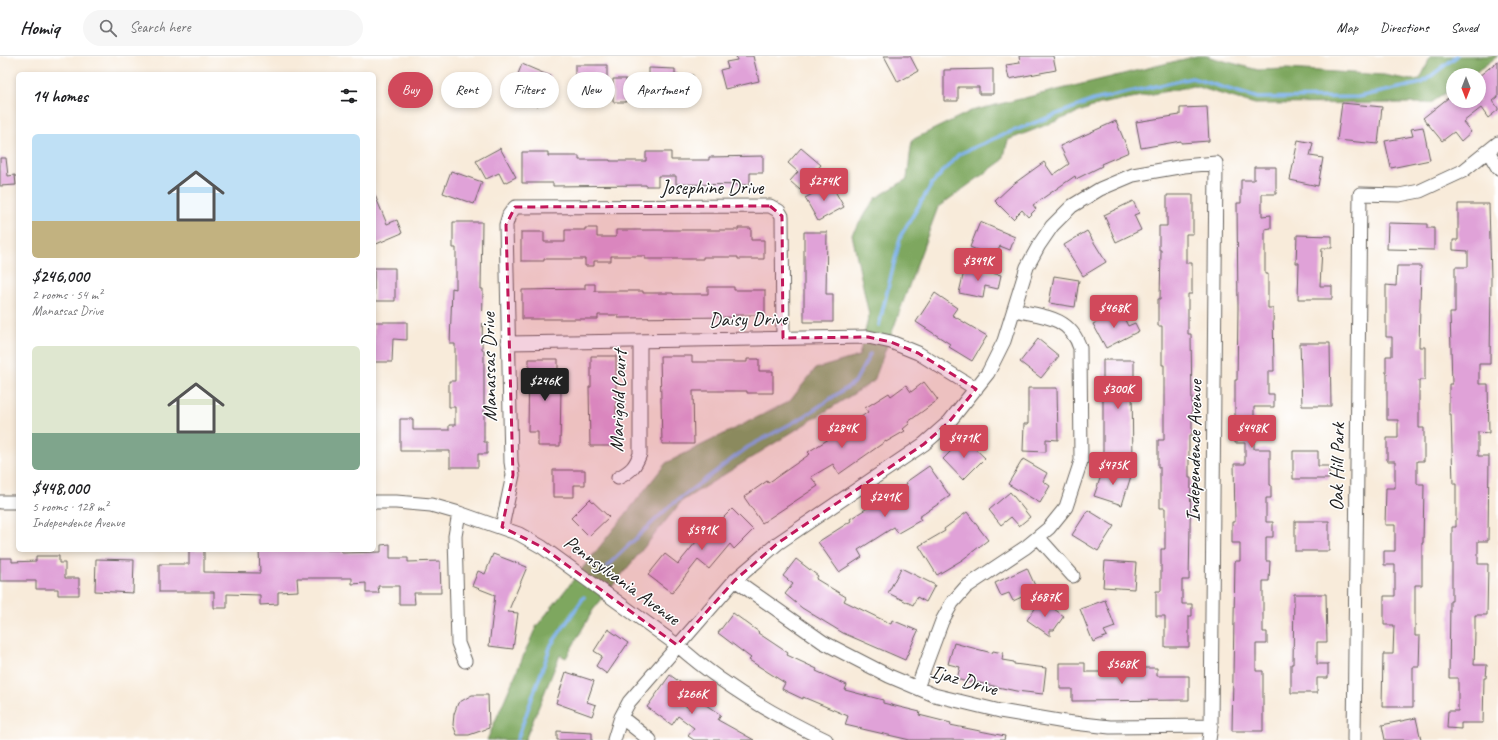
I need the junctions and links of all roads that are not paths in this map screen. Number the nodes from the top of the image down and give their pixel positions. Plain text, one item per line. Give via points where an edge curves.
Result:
1 (1498, 143) edge
2 (1488, 151) junction
3 (1498, 168) edge
4 (515, 207) joint
5 (1014, 310) junction
6 (783, 338) junction
7 (640, 341) junction
8 (508, 343) junction
9 (976, 389) junction
10 (618, 478) dead end
11 (0, 502) edge
12 (16, 502) edge
13 (376, 502) edge
14 (459, 513) junction
15 (502, 527) junction
16 (1038, 537) junction
17 (1073, 576) dead end
18 (735, 580) junction
19 (677, 645) junction
20 (465, 661) dead end
21 (917, 688) junction
22 (621, 717) junction
23 (1211, 726) junction
24 (614, 740) edge
25 (650, 740) edge
26 (826, 740) edge
27 (1209, 740) edge
28 (1354, 740) edge

1 - 2 street
2 - 3 street
2 - 28 street, Oak Hill Park via 1463,170 1420,191 1399,196 1360,194
4 - 6 street, Josephine Drive via 775,208 782,216
4 - 8 street, Manassas Drive via 506,226
5 - 9 street via 1004,341 988,373
5 - 16 street via 1058,320 1076,337 1080,348 1081,461 1066,507
5 - 23 street, Independence Avenue via 1027,267 1039,245 1052,226 1072,206 1100,189 1133,175 1216,163
6 - 7 street, Daisy Drive
6 - 9 street, Daisy Drive via 868,337 891,342 918,353
7 - 8 street, Daisy Drive
7 - 10 street, Marigold Court via 640,454 635,466
8 - 15 street, Manassas Drive via 513,475
9 - 18 street via 949,422 924,444 778,543
11 - 12 street
13 - 14 street, Pennsylvania Avenue via 431,505
14 - 15 street, Pennsylvania Avenue
14 - 20 street via 455,536 458,643
15 - 19 street, Pennsylvania Avenue via 542,547
16 - 17 street
16 - 21 street via 966,587 952,603 942,621
18 - 19 street
18 - 21 street, Ijaz Drive via 823,642
19 - 22 street via 628,702
19 - 26 street, Pennsylvania Avenue via 697,663 740,692 788,722
21 - 23 street, Ijaz Drive via 934,695 1000,711 1065,722 1110,727
22 - 24 street
22 - 25 street
23 - 27 street, Independence Avenue

